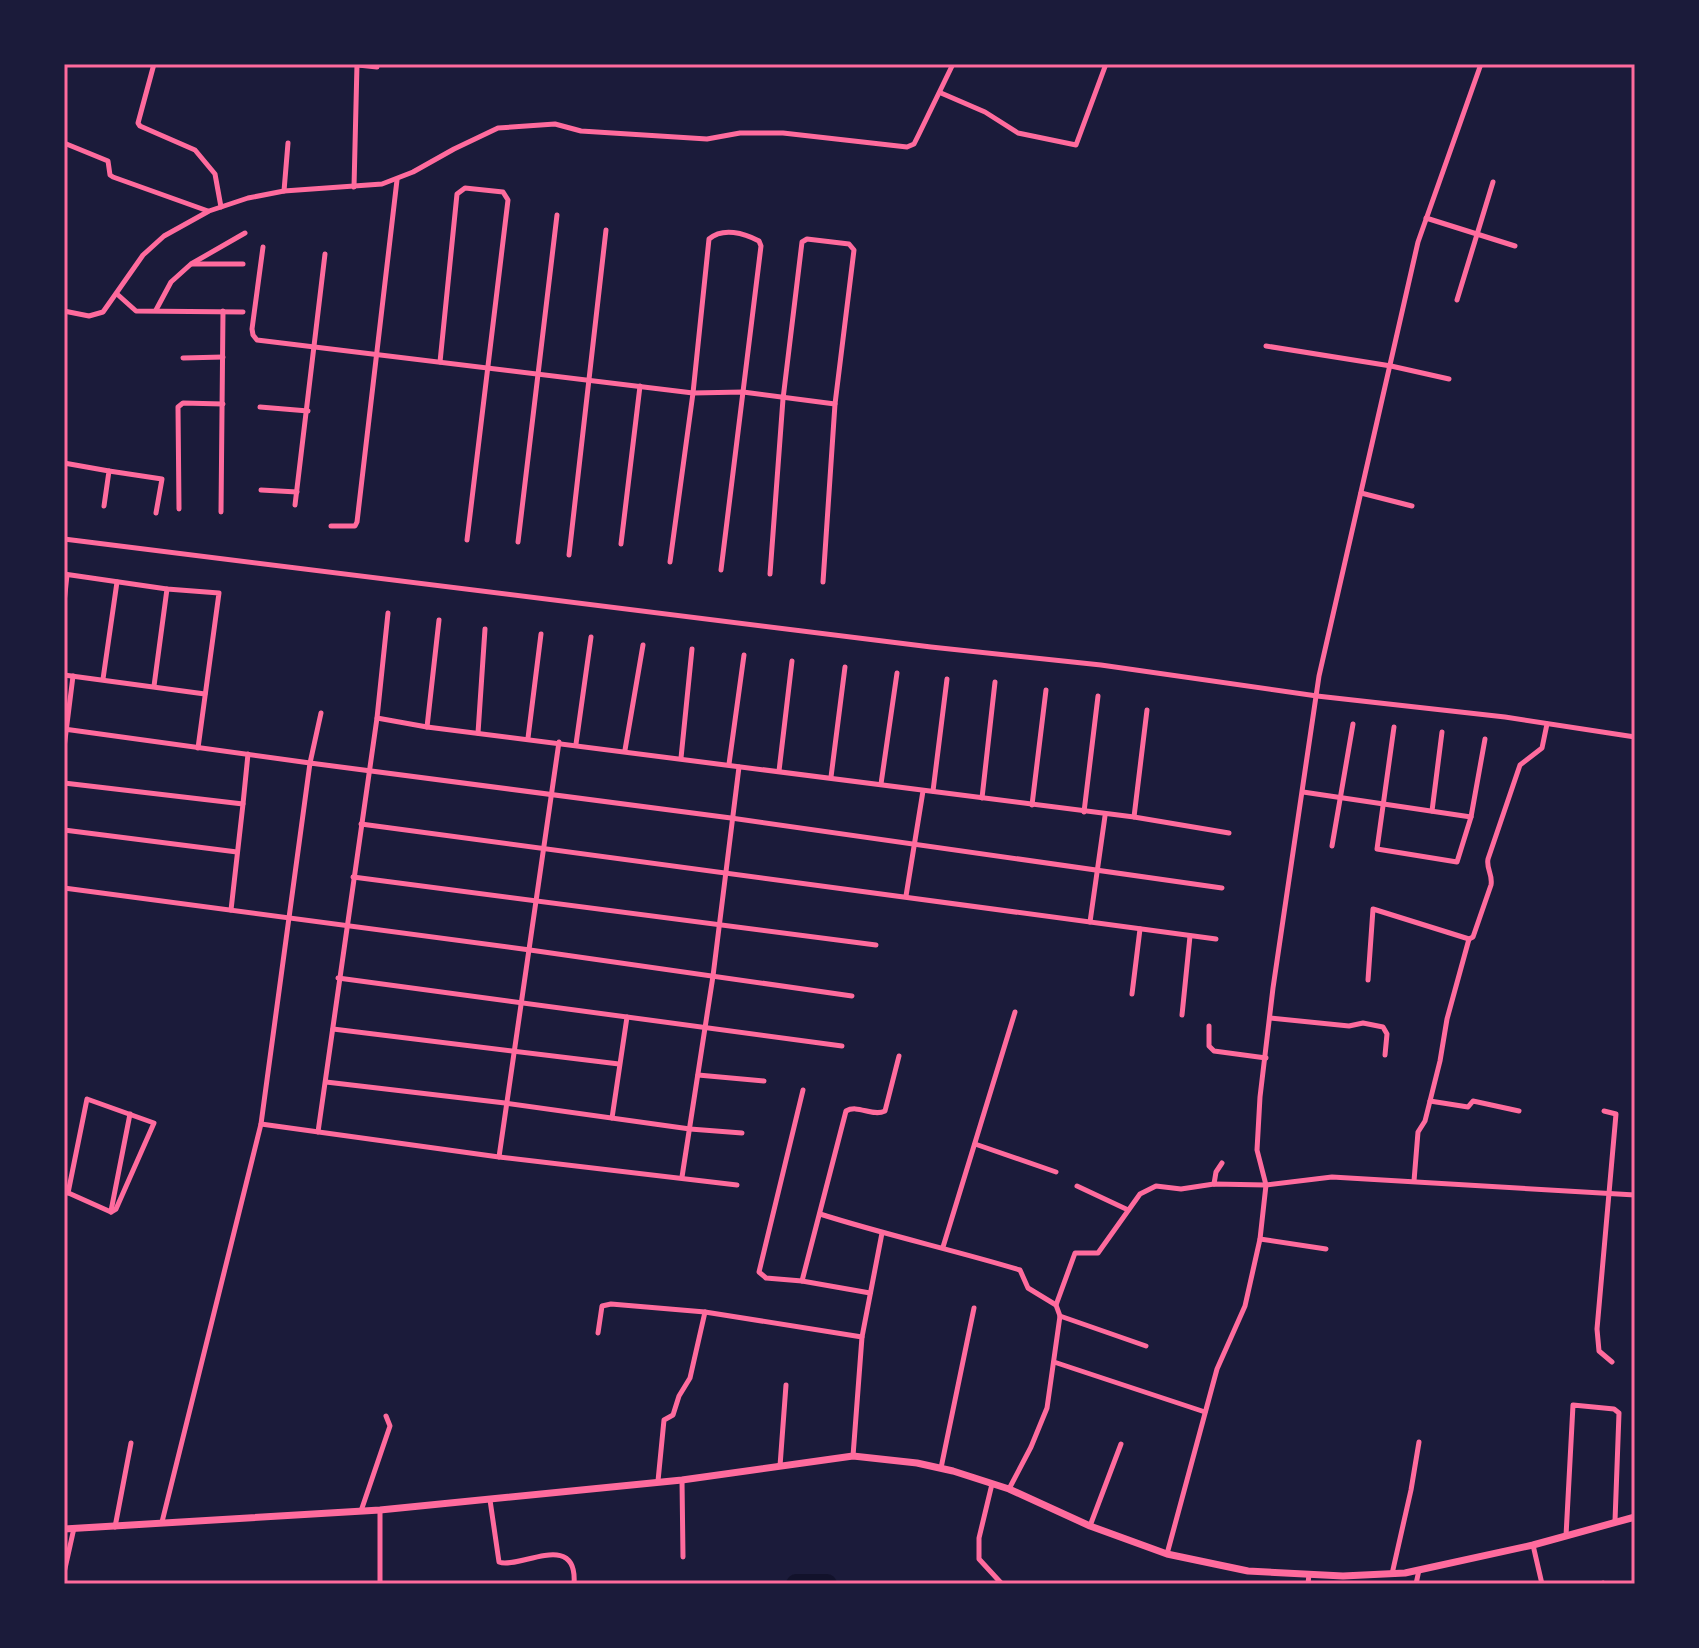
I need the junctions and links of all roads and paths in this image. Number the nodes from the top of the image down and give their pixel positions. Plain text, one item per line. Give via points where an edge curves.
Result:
1 (154, 64) edge
2 (358, 64) edge
3 (953, 64) edge
4 (1106, 64) edge
5 (1481, 64) edge
6 (377, 67) dead end
7 (941, 93) junction
8 (64, 143) edge
9 (288, 143) dead end
10 (397, 180) junction
11 (1493, 182) dead end
12 (354, 187) junction
13 (284, 191) junction
14 (221, 207) junction
15 (209, 211) junction
16 (557, 215) dead end
17 (1426, 218) junction
18 (606, 230) dead end
19 (245, 233) dead end
20 (1476, 234) junction
21 (1515, 246) dead end
22 (263, 247) dead end
23 (325, 254) dead end
24 (191, 264) junction
25 (243, 264) dead end
26 (117, 294) junction
27 (1457, 300) dead end
28 (64, 311) edge
29 (156, 311) junction
30 (223, 311) junction
31 (243, 312) dead end
32 (1266, 346) dead end
33 (315, 347) junction
34 (376, 356) junction
35 (223, 357) junction
36 (183, 358) dead end
37 (440, 362) junction
38 (1391, 366) junction
39 (489, 368) junction
40 (539, 374) junction
41 (1449, 379) dead end
42 (590, 380) junction
43 (640, 386) junction
44 (743, 392) junction
45 (693, 393) junction
46 (783, 399) junction
47 (223, 404) junction
48 (835, 404) junction
49 (260, 407) dead end
50 (308, 411) junction
51 (64, 463) edge
52 (109, 471) junction
53 (261, 490) dead end
54 (297, 492) junction
55 (1361, 493) junction
56 (295, 505) dead end
57 (104, 506) dead end
58 (1412, 506) dead end
59 (179, 509) dead end
60 (221, 512) dead end
61 (156, 513) dead end
62 (331, 526) dead end
63 (64, 539) edge
64 (467, 540) dead end
65 (518, 542) dead end
66 (621, 544) dead end
67 (569, 555) dead end
68 (670, 562) dead end
69 (721, 570) dead end
70 (66, 574) edge
71 (770, 574) dead end
72 (117, 582) junction
73 (823, 582) dead end
74 (167, 589) junction
75 (64, 603) edge
76 (388, 613) dead end
77 (439, 620) dead end
78 (485, 629) dead end
79 (541, 634) dead end
80 (591, 637) dead end
81 (643, 645) dead end
82 (692, 649) dead end
83 (744, 655) dead end
84 (792, 661) dead end
85 (845, 667) dead end
86 (897, 673) dead end
87 (64, 675) edge
88 (73, 676) junction
89 (103, 679) junction
90 (947, 679) dead end
91 (995, 682) dead end
92 (154, 686) junction
93 (1046, 690) dead end
94 (1318, 693) junction
95 (205, 694) junction
96 (1098, 696) dead end
97 (1147, 710) dead end
98 (321, 713) dead end
99 (377, 718) junction
100 (1353, 724) dead end
101 (1547, 724) junction
102 (427, 727) junction
103 (1394, 727) dead end
104 (65, 730) edge
105 (1442, 732) dead end
106 (478, 733) junction
107 (1635, 737) edge
108 (528, 738) junction
109 (1485, 739) dead end
110 (559, 742) junction
111 (576, 744) junction
112 (64, 748) edge
113 (198, 748) junction
114 (625, 751) junction
115 (248, 754) junction
116 (681, 758) junction
117 (310, 763) junction
118 (729, 764) junction
119 (739, 766) junction
120 (369, 771) junction
121 (779, 771) junction
122 (831, 777) junction
123 (64, 783) edge
124 (881, 784) junction
125 (923, 791) junction
126 (933, 791) junction
127 (1303, 792) junction
128 (551, 794) junction
129 (982, 798) junction
130 (1341, 798) junction
131 (243, 804) junction
132 (1384, 804) junction
133 (1032, 805) junction
134 (1432, 811) junction
135 (1084, 812) junction
136 (1105, 816) junction
137 (1134, 817) junction
138 (1471, 817) junction
139 (731, 818) junction
140 (361, 824) junction
141 (64, 830) edge
142 (1229, 833) dead end
143 (915, 844) junction
144 (1332, 846) dead end
145 (543, 850) junction
146 (237, 852) junction
147 (1097, 869) junction
148 (725, 874) junction
149 (353, 877) junction
150 (64, 888) edge
151 (1222, 888) dead end
152 (906, 896) junction
153 (536, 901) junction
154 (231, 910) junction
155 (288, 918) junction
156 (1090, 922) junction
157 (717, 924) junction
158 (347, 927) junction
159 (1140, 929) junction
160 (1190, 936) junction
161 (1216, 939) dead end
162 (1469, 939) junction
163 (876, 945) dead end
164 (530, 950) junction
165 (713, 976) junction
166 (338, 978) junction
167 (1368, 980) dead end
168 (1132, 994) dead end
169 (852, 996) dead end
170 (522, 1003) junction
171 (1015, 1012) dead end
172 (1182, 1015) dead end
173 (627, 1017) junction
174 (1270, 1018) junction
175 (1209, 1026) dead end
176 (705, 1027) junction
177 (333, 1029) junction
178 (842, 1046) dead end
179 (513, 1053) junction
180 (1385, 1055) dead end
181 (899, 1056) dead end
182 (1266, 1058) junction
183 (619, 1064) junction
184 (698, 1075) junction
185 (764, 1081) dead end
186 (326, 1082) junction
187 (803, 1090) dead end
188 (1430, 1101) junction
189 (505, 1103) junction
190 (1519, 1111) dead end
191 (1604, 1111) dead end
192 (130, 1114) junction
193 (612, 1118) junction
194 (261, 1124) junction
195 (690, 1129) junction
196 (318, 1132) junction
197 (742, 1133) dead end
198 (975, 1144) junction
199 (499, 1157) junction
200 (1222, 1163) dead end
201 (1056, 1172) dead end
202 (682, 1177) junction
203 (1414, 1181) junction
204 (1214, 1184) junction
205 (737, 1185) dead end
206 (1266, 1185) junction
207 (1077, 1186) dead end
208 (66, 1192) edge
209 (1610, 1194) junction
210 (1635, 1195) edge
211 (1126, 1209) junction
212 (111, 1212) junction
213 (820, 1214) junction
214 (882, 1233) junction
215 (1260, 1239) junction
216 (943, 1247) junction
217 (1326, 1249) dead end
218 (802, 1281) junction
219 (870, 1293) junction
220 (1056, 1305) junction
221 (974, 1308) dead end
222 (705, 1312) junction
223 (1060, 1316) junction
224 (598, 1333) dead end
225 (862, 1337) junction
226 (1146, 1346) dead end
227 (1054, 1362) junction
228 (1612, 1362) dead end
229 (786, 1385) dead end
230 (1205, 1412) junction
231 (386, 1416) dead end
232 (1419, 1442) dead end
233 (131, 1443) dead end
234 (1121, 1444) dead end
235 (853, 1456) junction
236 (780, 1466) junction
237 (941, 1468) junction
238 (682, 1480) junction
239 (658, 1481) junction
240 (992, 1484) junction
241 (1009, 1489) junction
242 (490, 1500) junction
243 (380, 1510) junction
244 (361, 1511) junction
245 (1635, 1517) edge
246 (1615, 1521) junction
247 (162, 1522) junction
248 (1090, 1526) junction
249 (115, 1527) junction
250 (74, 1528) junction
251 (64, 1529) edge
252 (1566, 1536) junction
253 (1533, 1545) junction
254 (1167, 1554) junction
255 (683, 1557) dead end
256 (1419, 1570) junction
257 (64, 1573) edge
258 (1309, 1574) junction
259 (1392, 1574) junction
260 (380, 1584) edge
261 (574, 1584) edge
262 (1002, 1584) edge
263 (1308, 1584) edge
264 (1416, 1584) edge
265 (1542, 1584) edge

1 - 14 street via 138,123 195,150 215,174
2 - 6 street
2 - 12 street
3 - 7 street
4 - 7 street via 1076,145 1018,133
5 - 17 street
7 - 10 street via 914,144 907,147 783,133 707,139 540,124 498,128
8 - 15 street via 108,161 111,176
9 - 13 street
10 - 12 street
10 - 34 street
11 - 20 street
12 - 13 street
13 - 14 street
14 - 15 street
15 - 26 street via 164,236 143,255
16 - 40 street
17 - 20 street
17 - 38 street
18 - 42 street
19 - 24 street
20 - 21 street
20 - 27 street
22 - 33 street via 253,335 257,340
23 - 33 street
24 - 25 street
24 - 29 street via 171,282
26 - 28 street via 98,315
26 - 29 street via 136,311
29 - 30 street
30 - 31 street
30 - 35 street
32 - 38 street
33 - 34 street
33 - 50 street
34 - 37 street
34 - 62 street via 357,522 349,528
35 - 36 street
35 - 47 street
37 - 39 street
37 - 39 street via 457,194 465,188 503,192 508,200
38 - 41 street
38 - 55 street
39 - 40 street
39 - 64 street
40 - 42 street
40 - 65 street
42 - 43 street
42 - 67 street
43 - 45 street
43 - 66 street
44 - 45 street
44 - 45 street via 761,246 736,232 709,239
44 - 46 street
44 - 69 street
45 - 68 street
46 - 48 street
46 - 48 street via 802,242 807,239 849,244 854,250
46 - 71 street
47 - 59 street via 178,407
47 - 60 street
48 - 73 street
49 - 50 street
50 - 54 street
51 - 52 street
52 - 57 street
52 - 61 street via 162,479
53 - 54 street
54 - 56 street
55 - 58 street
55 - 94 street
63 - 94 street
70 - 72 street
70 - 75 street
72 - 74 street
72 - 89 street
74 - 92 street
74 - 95 street via 219,593
76 - 99 street
77 - 102 street
78 - 106 street
79 - 108 street
80 - 111 street
81 - 114 street
82 - 116 street
83 - 118 street
84 - 121 street
85 - 122 street
86 - 124 street
87 - 88 street
88 - 89 street
88 - 104 street
89 - 92 street
90 - 126 street
91 - 129 street
92 - 95 street
93 - 133 street
94 - 101 street
94 - 127 street
95 - 113 street
96 - 135 street
97 - 137 street
98 - 117 street
99 - 102 street
99 - 120 street
100 - 130 street
101 - 107 street
101 - 162 street via 1542,748 1520,765 1488,859 1491,885
102 - 106 street
103 - 132 street
104 - 112 street
104 - 113 street
105 - 134 street
106 - 108 street
108 - 110 street
109 - 138 street
110 - 111 street
110 - 128 street
111 - 114 street
113 - 115 street
114 - 116 street
115 - 117 street
115 - 131 street
116 - 118 street
117 - 120 street
117 - 155 street
118 - 119 street
119 - 121 street
119 - 139 street
120 - 128 street
120 - 140 street
121 - 122 street
122 - 124 street
123 - 131 street
124 - 125 street
125 - 126 street
125 - 143 street
126 - 129 street
127 - 130 street
127 - 174 street
128 - 139 street
128 - 145 street
129 - 133 street
130 - 132 street
130 - 144 street
131 - 146 street
132 - 134 street
132 - 138 street via 1377,849 1457,862
133 - 135 street
134 - 138 street
135 - 136 street
136 - 137 street
136 - 147 street
137 - 142 street
139 - 143 street
139 - 148 street
140 - 145 street
140 - 149 street
141 - 146 street
143 - 147 street
143 - 152 street
145 - 148 street
145 - 153 street
146 - 154 street
147 - 151 street
147 - 156 street
148 - 152 street
148 - 157 street
149 - 153 street
149 - 158 street
150 - 154 street
152 - 156 street
153 - 157 street
153 - 164 street
154 - 155 street
155 - 158 street
155 - 194 street
156 - 159 street
157 - 163 street
157 - 165 street
158 - 164 street
158 - 166 street
159 - 160 street
159 - 168 street
160 - 161 street
160 - 172 street
162 - 167 street via 1373,909
162 - 188 street
164 - 165 street
164 - 170 street
165 - 169 street
165 - 176 street
166 - 170 street
166 - 177 street
170 - 173 street
170 - 179 street
171 - 198 street
173 - 176 street
173 - 183 street
174 - 180 street via 1383,1027
174 - 182 street
175 - 182 street via 1214,1051
176 - 178 street
176 - 184 street
177 - 179 street
177 - 186 street
179 - 183 street
179 - 189 street
181 - 213 street via 885,1111 846,1111
182 - 206 street via 1256,1136
183 - 193 street
184 - 185 street
184 - 195 street
186 - 189 street
186 - 196 street
187 - 218 street via 759,1272 766,1278
188 - 190 street via 1467,1107 1473,1101
188 - 203 street via 1418,1132
189 - 193 street
189 - 199 street
191 - 209 street via 1616,1114
192 - 208 street via 87,1099
192 - 212 street
192 - 212 street via 154,1126
193 - 195 street
194 - 196 street
194 - 247 street
195 - 197 street
195 - 202 street
196 - 199 street
198 - 201 street
198 - 216 street
199 - 202 street
200 - 204 street
202 - 205 street
203 - 206 street via 1332,1177
203 - 209 street
204 - 206 street
204 - 211 street via 1156,1186
206 - 215 street
207 - 211 street
208 - 212 street
209 - 210 street
209 - 228 street via 1597,1329 1599,1351
211 - 220 street via 1098,1253 1075,1253
213 - 214 street
213 - 218 street
214 - 216 street
214 - 219 street
215 - 217 street
215 - 230 street via 1245,1306
216 - 220 street via 1020,1270 1028,1288
218 - 219 street
219 - 225 street
220 - 223 street
221 - 237 street
222 - 224 street via 606,1305
222 - 225 street
222 - 239 street via 690,1378 673,1415 664,1420
223 - 226 street
223 - 227 street
225 - 235 street
227 - 230 street
227 - 241 street via 1047,1408
229 - 236 street
230 - 254 street
231 - 244 street via 390,1426
232 - 259 street
233 - 249 street
234 - 248 street
235 - 236 street
235 - 237 street
236 - 238 street
237 - 240 street
238 - 239 street
238 - 255 street
239 - 242 street
240 - 241 street
240 - 262 street via 979,1559
241 - 248 street
242 - 243 street
242 - 261 street via 499,1562 555,1555 568,1561
243 - 244 street
243 - 260 street
244 - 247 street
245 - 246 street
246 - 252 street
246 - 252 street via 1619,1413 1573,1405
247 - 249 street
248 - 254 street
249 - 250 street
250 - 251 street
250 - 257 street
252 - 253 street
253 - 256 street
253 - 265 street
254 - 258 street via 1248,1571
256 - 259 street
256 - 264 street
258 - 259 street
258 - 263 street

